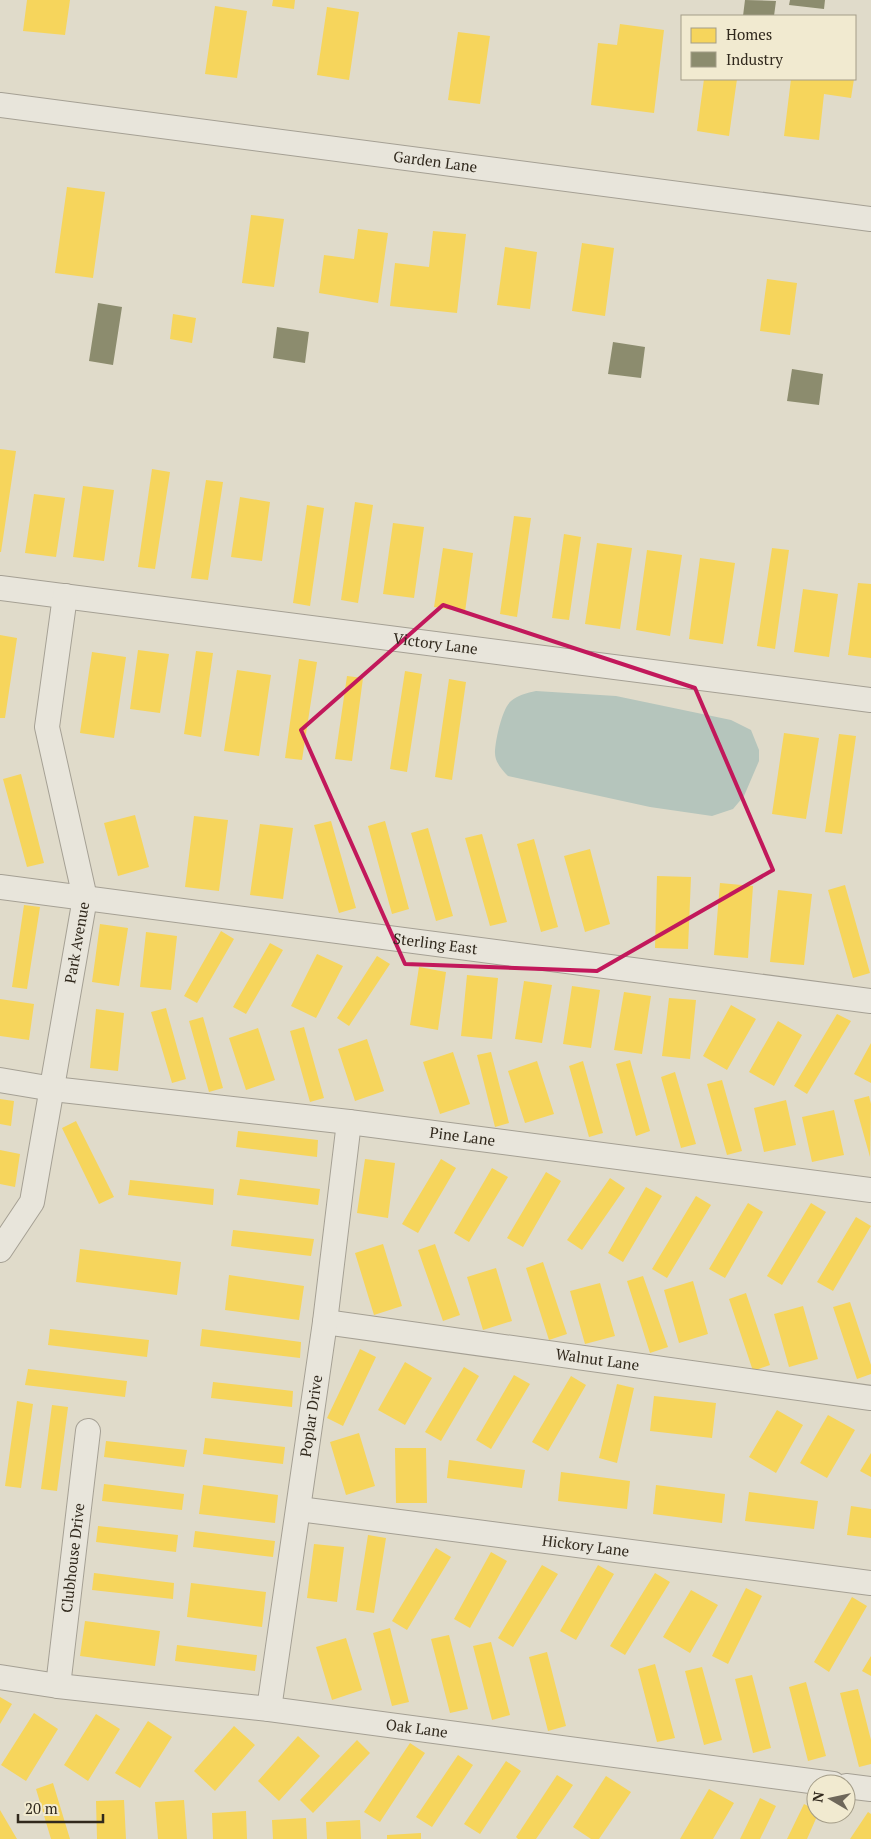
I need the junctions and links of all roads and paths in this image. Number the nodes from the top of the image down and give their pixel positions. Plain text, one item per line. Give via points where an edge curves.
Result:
1 (0, 105) edge
2 (871, 219) edge
3 (0, 588) edge
4 (65, 596) junction
5 (871, 700) edge
6 (0, 887) edge
7 (85, 898) junction
8 (871, 1001) edge
9 (0, 1080) edge
10 (53, 1090) junction
11 (349, 1122) junction
12 (871, 1190) edge
13 (0, 1250) edge
14 (325, 1322) junction
15 (871, 1398) edge
16 (88, 1431) dead end
17 (298, 1509) junction
18 (871, 1584) edge
19 (0, 1677) edge
20 (58, 1686) junction
21 (269, 1709) junction
22 (806, 1780) edge
23 (856, 1787) edge
24 (871, 1789) edge

1 - 2 street, Garden Lane
3 - 4 street, Victory Lane
4 - 5 street, Victory Lane
4 - 7 street, Park Avenue via 47,727
6 - 7 street, Sterling East
7 - 8 street, Sterling East
7 - 10 street, Park Avenue
9 - 10 street, Pine Lane
10 - 11 street, Pine Lane
10 - 13 street, Park Avenue via 32,1202
11 - 12 street, Pine Lane
11 - 14 street, Poplar Drive
14 - 15 street, Walnut Lane
14 - 17 street, Poplar Drive
16 - 20 street, Clubhouse Drive
17 - 18 street, Hickory Lane
17 - 21 street, Poplar Drive
19 - 20 street, Oak Lane
20 - 21 street, Oak Lane
21 - 22 street, Oak Lane
23 - 24 street

